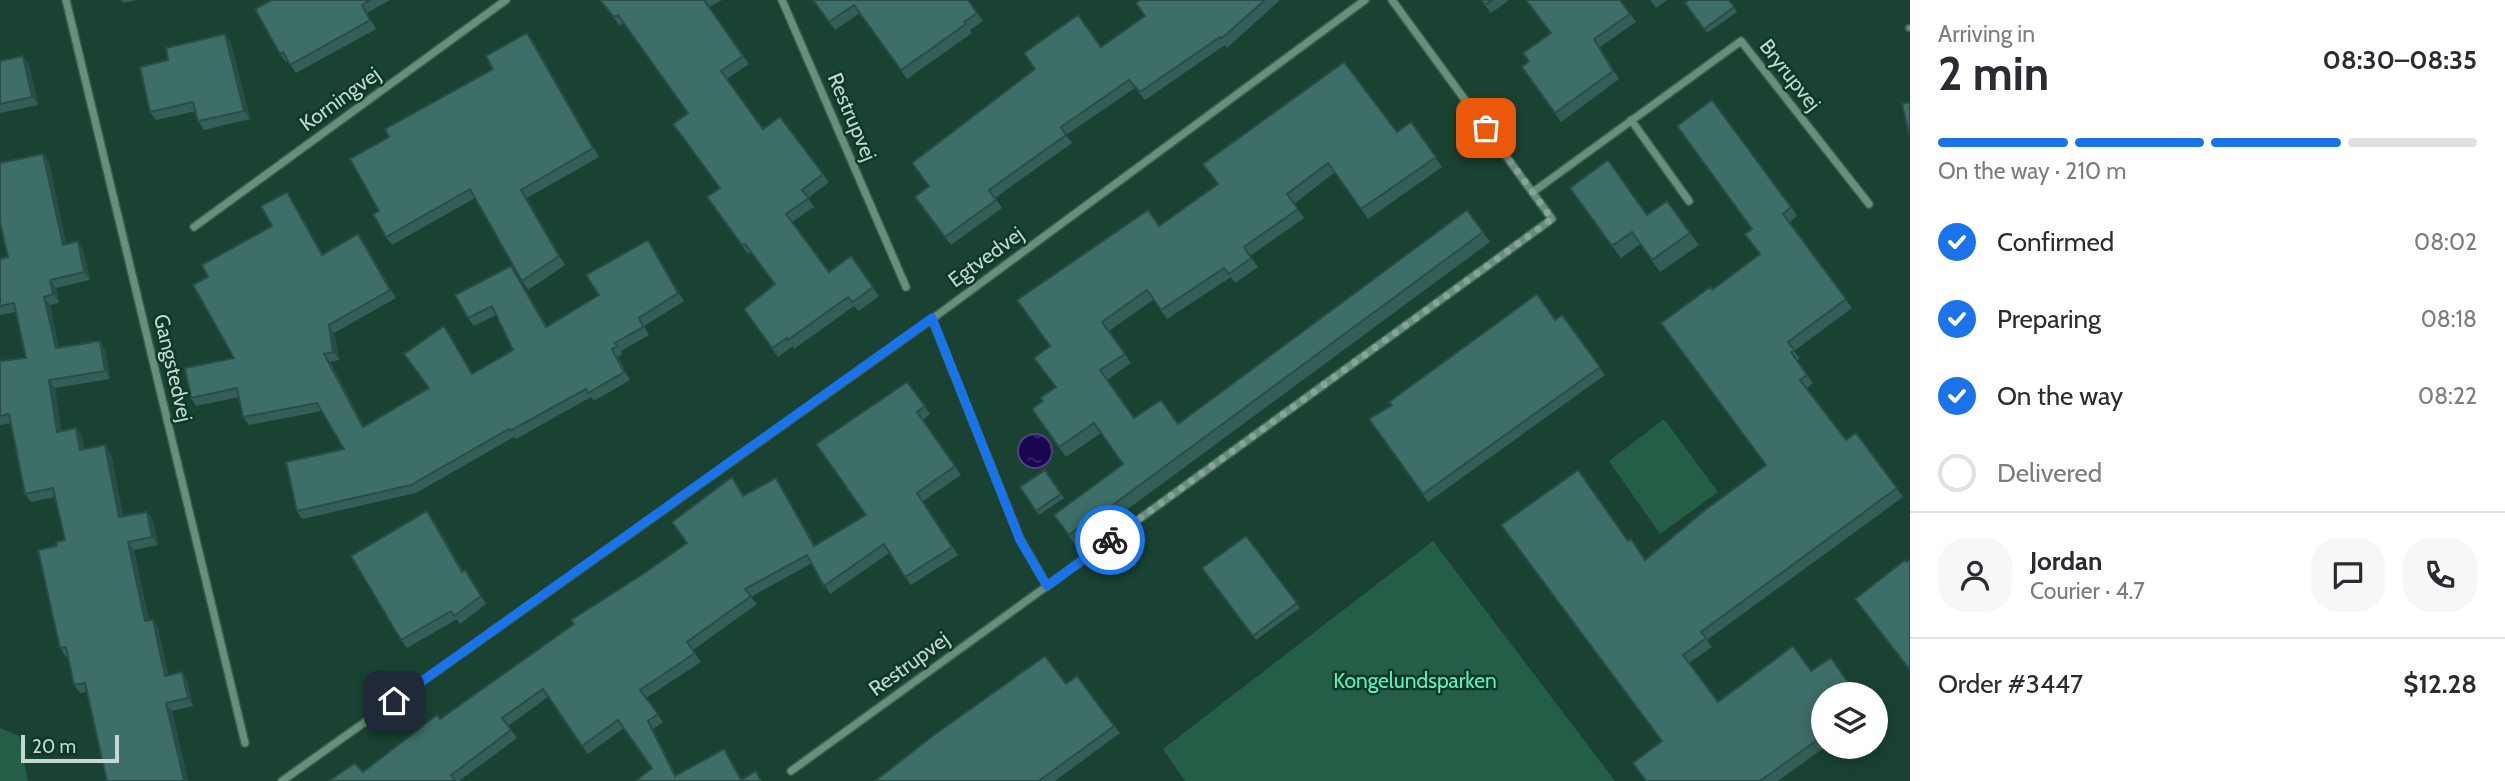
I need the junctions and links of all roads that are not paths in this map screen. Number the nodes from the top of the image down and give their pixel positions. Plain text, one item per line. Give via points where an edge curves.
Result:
1 (66, 0) edge
2 (506, 0) edge
3 (782, 0) edge
4 (1365, 0) edge
5 (1392, 0) edge
6 (1631, 120) junction
7 (1532, 192) junction
8 (1689, 201) dead end
9 (1870, 204) dead end
10 (194, 227) dead end
11 (906, 286) dead end
12 (932, 318) junction
13 (1047, 586) junction
14 (245, 743) dead end
15 (791, 771) dead end
16 (282, 781) edge

1 - 14 street, Gangstedvej
2 - 10 street, Korningvej
3 - 11 street, Restrupvej
4 - 12 street, Egtvedvej
5 - 7 street
6 - 7 street, Bryrupvej
6 - 8 street
6 - 9 street, Bryrupvej via 1741,41
7 - 13 street, Restrupvej via 1552,219
12 - 13 street via 1020,540
12 - 16 street, Egtvedvej
13 - 15 street, Restrupvej

